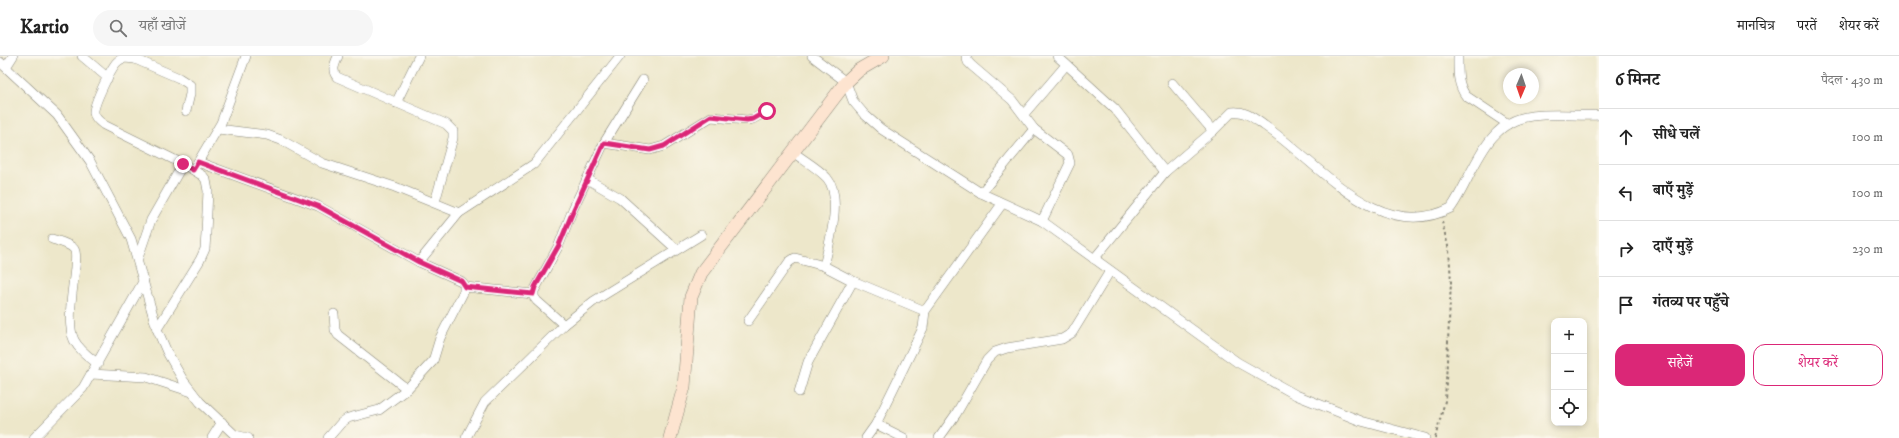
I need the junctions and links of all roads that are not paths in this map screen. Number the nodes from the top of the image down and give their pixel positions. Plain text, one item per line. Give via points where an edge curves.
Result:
1 (13, 56) edge
2 (82, 56) edge
3 (246, 56) edge
4 (338, 56) edge
5 (419, 56) edge
6 (620, 56) edge
7 (812, 56) edge
8 (883, 56) edge
9 (966, 56) edge
10 (1057, 56) edge
11 (1458, 56) edge
12 (3, 65) edge
13 (1066, 65) junction
14 (108, 78) junction
15 (643, 80) dead end
16 (846, 82) junction
17 (1172, 83) dead end
18 (396, 103) junction
19 (186, 111) dead end
20 (767, 111) dead end
21 (1024, 114) junction
22 (1599, 114) edge
23 (1508, 124) junction
24 (218, 129) junction
25 (1034, 129) junction
26 (1213, 130) junction
27 (604, 143) junction
28 (792, 152) junction
29 (183, 164) junction
30 (195, 166) junction
31 (1165, 172) junction
32 (587, 179) junction
33 (981, 193) junction
34 (435, 202) junction
35 (1002, 204) junction
36 (460, 213) junction
37 (1042, 221) junction
38 (701, 235) dead end
39 (52, 239) dead end
40 (676, 249) junction
41 (138, 258) junction
42 (1094, 259) junction
43 (419, 262) junction
44 (824, 266) junction
45 (1110, 271) junction
46 (144, 280) junction
47 (853, 281) junction
48 (465, 287) junction
49 (533, 294) junction
50 (924, 311) junction
51 (334, 314) dead end
52 (748, 320) dead end
53 (564, 325) junction
54 (157, 330) junction
55 (98, 364) junction
56 (91, 374) junction
57 (407, 389) junction
58 (192, 392) junction
59 (799, 392) dead end
60 (222, 422) junction
61 (876, 424) junction
62 (237, 437) edge
63 (34, 438) edge
64 (212, 438) edge
65 (248, 438) edge
66 (328, 438) edge
67 (466, 438) edge
68 (670, 438) edge
69 (866, 438) edge
70 (904, 438) edge
71 (939, 438) edge
72 (1425, 438) edge

1 - 12 street
2 - 14 street
3 - 24 street
4 - 18 street via 333,68 337,77
5 - 18 street
6 - 36 street via 534,164
7 - 16 street
8 - 16 street
9 - 21 street via 968,62 1012,100
10 - 13 street
11 - 23 street via 1459,82 1466,96
12 - 41 street via 56,115 90,161 123,222
13 - 21 street
13 - 31 street via 1115,109
14 - 19 street via 112,68 121,59 135,59 190,85
14 - 29 street via 94,110 96,118 104,125
15 - 27 street
16 - 28 street
16 - 33 street via 853,101 881,129
17 - 26 street
18 - 34 street via 446,124 453,131
20 - 27 street via 747,120 711,116 664,146 650,150
21 - 25 street
22 - 23 street via 1531,116
23 - 26 street via 1492,137 1451,208 1426,217 1384,213 1347,193 1279,136 1245,113 1232,112
24 - 30 street
24 - 34 street via 267,135 322,163
25 - 33 street
25 - 37 street via 1070,159
26 - 31 street
27 - 32 street
28 - 44 street via 828,178 832,187 835,218
28 - 68 street via 701,273 691,297 684,386
29 - 30 street
29 - 41 street via 152,220
30 - 43 street via 318,206
30 - 54 street via 208,186 205,249
31 - 42 street
32 - 40 street via 620,198
32 - 49 street via 559,245
33 - 35 street
34 - 36 street
35 - 37 street
35 - 50 street
36 - 43 street
37 - 42 street
38 - 40 street
39 - 55 street via 75,251 71,332 79,348
40 - 53 street via 594,301
41 - 46 street
42 - 45 street
43 - 48 street via 461,281
44 - 47 street
44 - 52 street via 794,258
45 - 71 street via 1072,333 1062,339 995,352
45 - 72 street via 1237,362 1296,395 1361,421
46 - 54 street
46 - 55 street via 112,333
47 - 50 street
47 - 59 street via 808,362
48 - 49 street
48 - 57 street via 440,338 432,361
49 - 53 street via 537,301
50 - 61 street via 923,328
51 - 57 street via 335,330 338,335
53 - 67 street via 485,402
54 - 58 street via 167,352
55 - 56 street
56 - 58 street via 146,377
56 - 63 street via 83,388
57 - 66 street via 380,410 348,418
58 - 60 street
60 - 62 street
60 - 64 street
61 - 69 street
61 - 70 street
62 - 65 street

